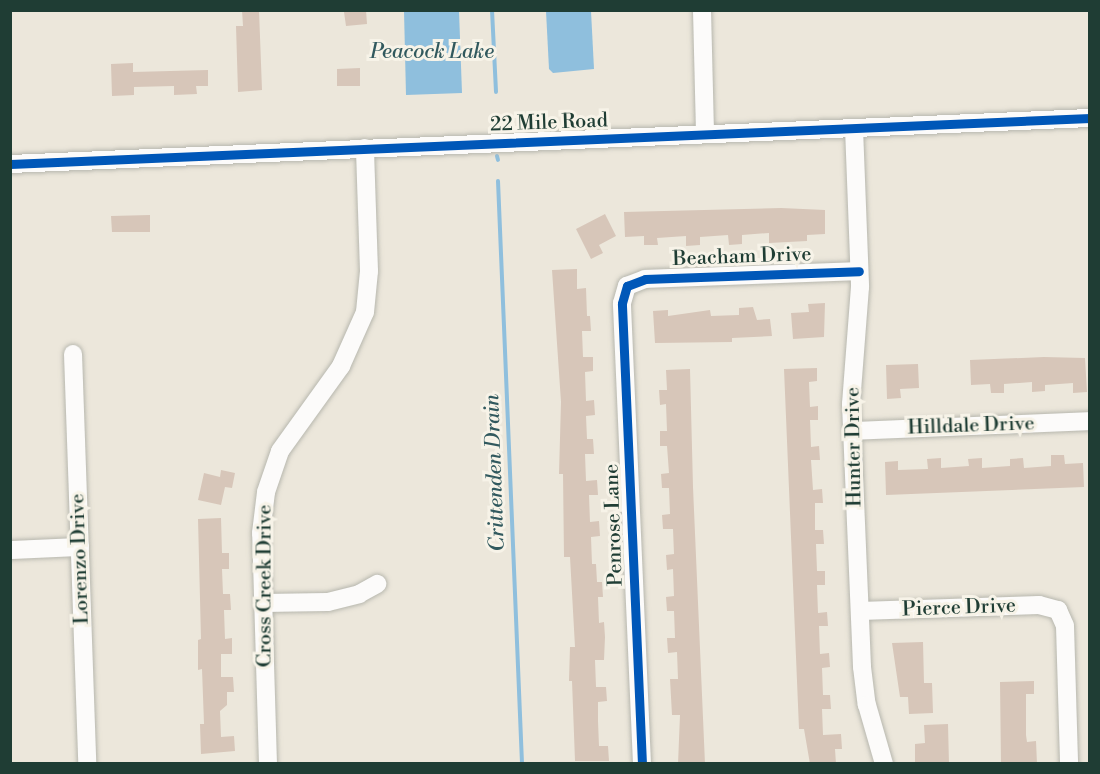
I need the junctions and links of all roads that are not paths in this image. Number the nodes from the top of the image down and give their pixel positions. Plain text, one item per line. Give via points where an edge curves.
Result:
1 (702, 10) edge
2 (1089, 118) edge
3 (854, 128) junction
4 (705, 135) junction
5 (365, 148) junction
6 (10, 164) edge
7 (859, 271) junction
8 (627, 286) joint
9 (73, 354) dead end
10 (1089, 421) edge
11 (852, 431) junction
12 (80, 547) junction
13 (10, 550) edge
14 (377, 584) dead end
15 (263, 603) junction
16 (860, 611) junction
17 (87, 764) edge
18 (268, 764) edge
19 (642, 764) edge
20 (884, 764) edge
21 (1069, 764) edge

1 - 4 street
2 - 3 street, 22 Mile Road
3 - 4 street, 22 Mile Road
3 - 7 street, Hunter Drive
4 - 5 street, 22 Mile Road
5 - 6 street, 22 Mile Road
5 - 15 street, Cross Creek Drive via 369,271 365,312 350,351 290,434 271,472 262,514
7 - 8 street, Beacham Drive via 645,279
7 - 11 street, Hunter Drive
8 - 19 street, Penrose Lane via 622,303
9 - 12 street, Lorenzo Drive
10 - 11 street, Hilldale Drive
11 - 16 street, Hunter Drive
12 - 13 street
12 - 17 street, Lorenzo Drive
14 - 15 street via 359,594 328,602
15 - 18 street, Cross Creek Drive
16 - 20 street, Hunter Drive via 864,688
16 - 21 street, Pierce Drive via 1039,605 1058,610 1065,626

